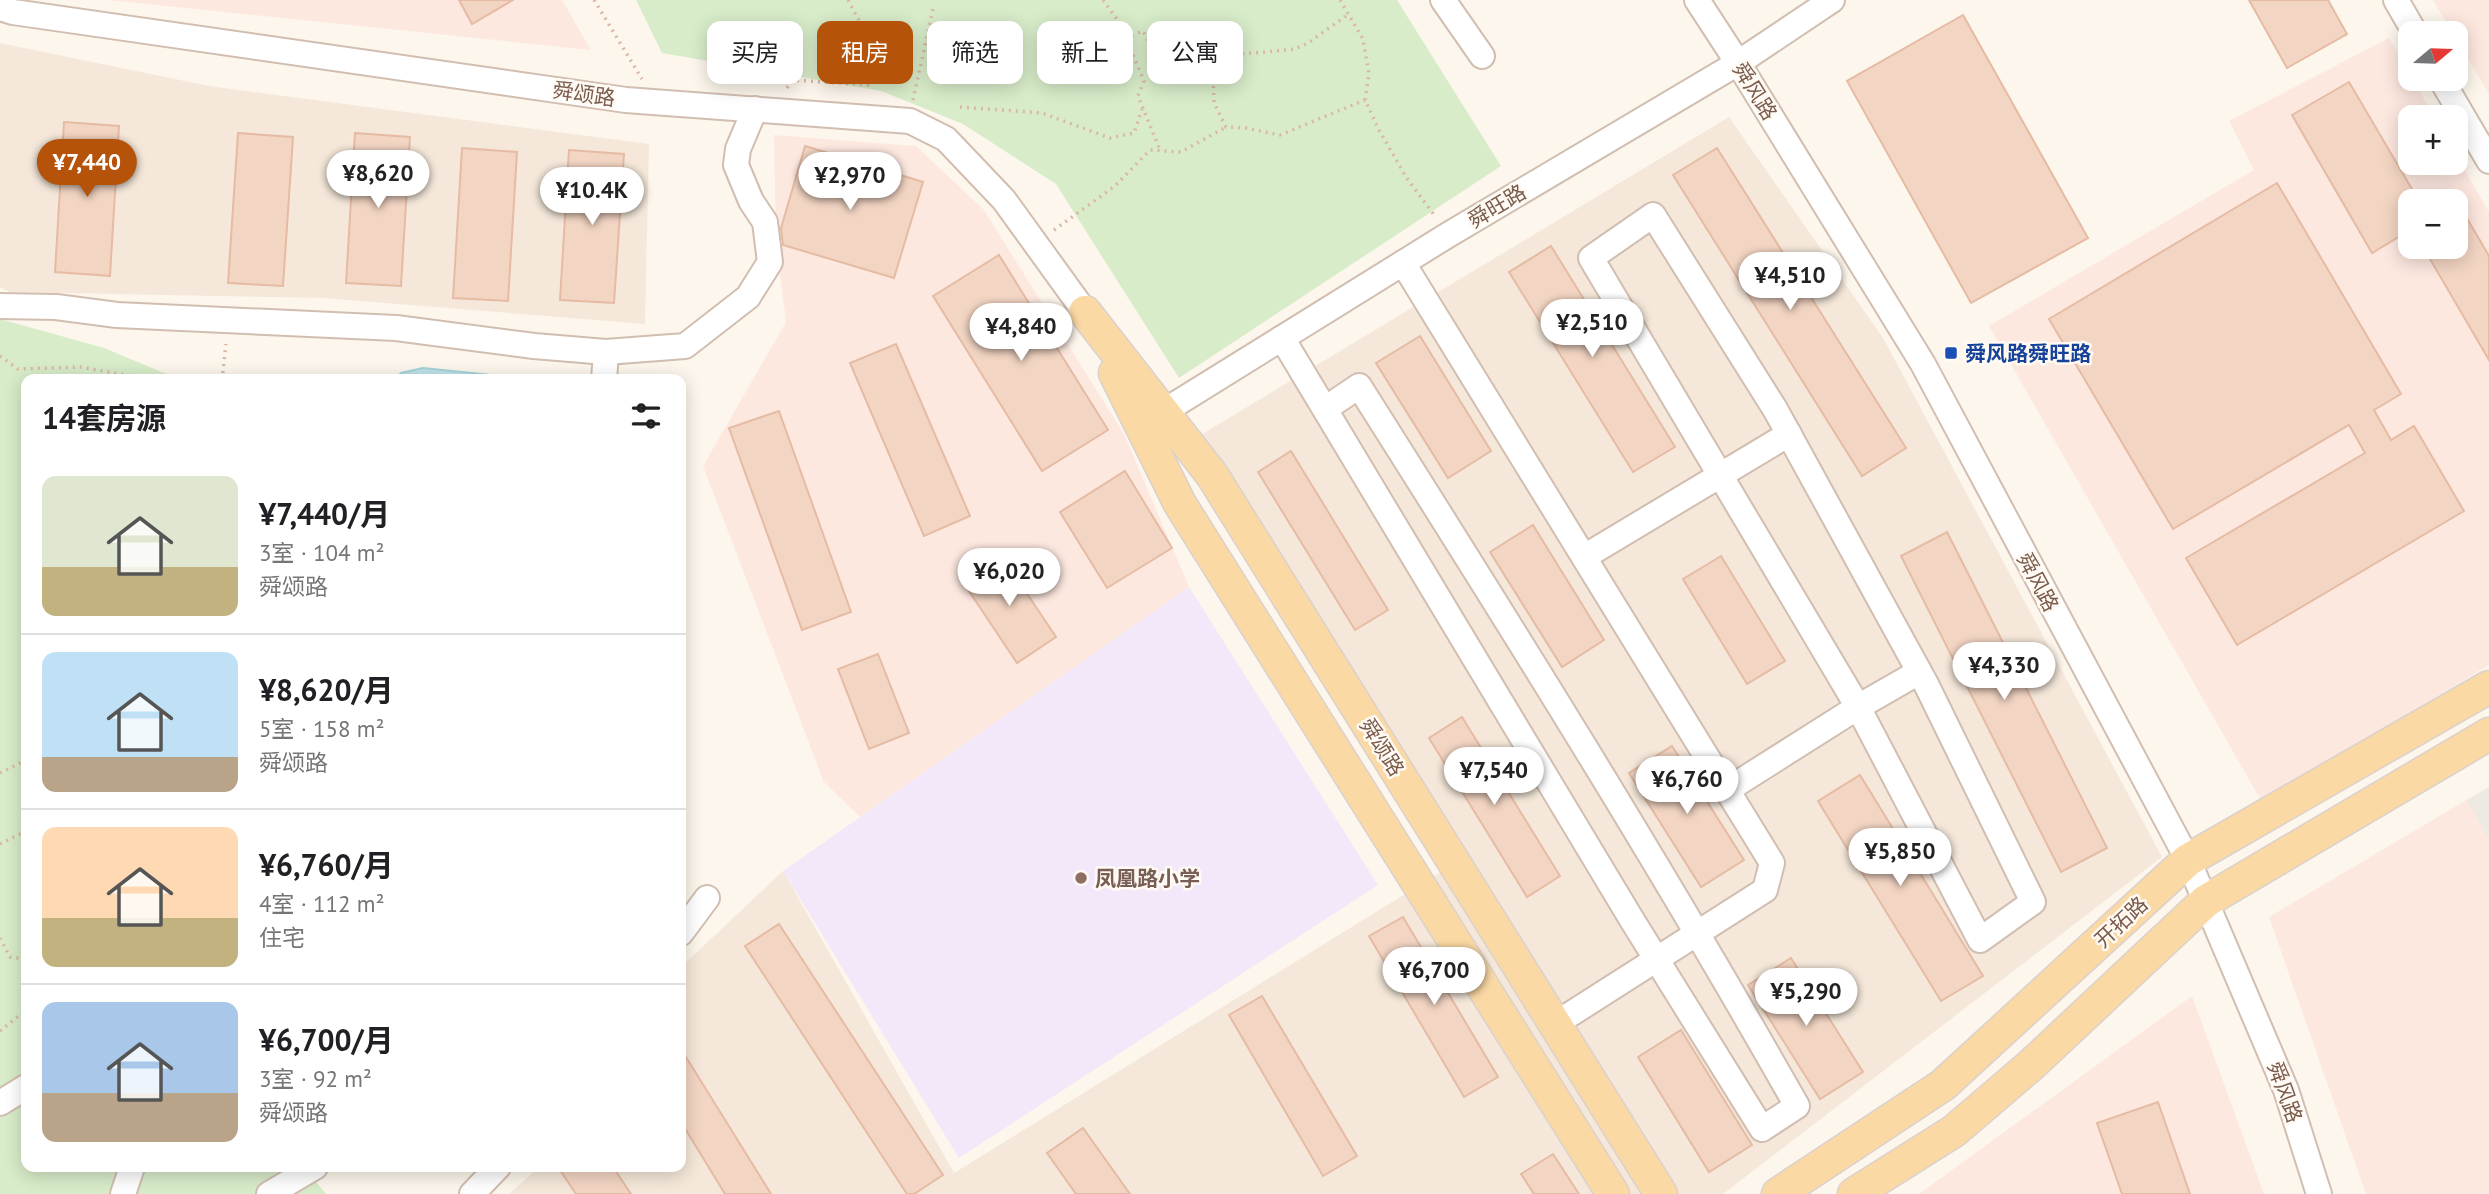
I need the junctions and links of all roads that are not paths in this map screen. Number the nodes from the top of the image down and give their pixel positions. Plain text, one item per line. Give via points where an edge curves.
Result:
1 (1443, 0) edge
2 (1697, 0) edge
3 (1832, 0) edge
4 (2396, 0) edge
5 (0, 8) edge
6 (2408, 21) edge
7 (1482, 56) dead end
8 (1738, 63) junction
9 (2448, 91) edge
10 (764, 110) junction
11 (2489, 161) edge
12 (1403, 263) junction
13 (0, 306) edge
14 (1085, 312) junction
15 (1282, 338) junction
16 (606, 352) junction
17 (604, 374) edge
18 (1325, 409) junction
19 (1163, 412) junction
20 (1789, 435) junction
21 (1720, 476) junction
22 (1584, 557) junction
23 (1919, 672) junction
24 (2489, 687) edge
25 (1858, 707) junction
26 (2489, 734) edge
27 (1727, 790) junction
28 (2188, 860) junction
29 (707, 898) dead end
30 (2206, 901) junction
31 (686, 926) edge
32 (1697, 933) junction
33 (1657, 959) junction
34 (1555, 1024) junction
35 (21, 1090) edge
36 (0, 1103) edge
37 (130, 1172) edge
38 (306, 1172) edge
39 (493, 1172) edge
40 (123, 1194) edge
41 (269, 1194) edge
42 (472, 1194) edge
43 (1613, 1194) edge
44 (1661, 1194) edge
45 (1779, 1194) edge
46 (1854, 1194) edge
47 (2319, 1194) edge

1 - 7 street
2 - 8 street, 舜风路
3 - 8 street, 舜旺路
4 - 6 street
5 - 10 street, 舜颂路 via 656,102
8 - 12 street, 舜旺路
8 - 28 street, 舜风路 via 1923,364
9 - 11 street
10 - 14 street, 舜颂路 via 910,121 946,139 1004,200
10 - 16 street via 738,149 736,165 765,222 770,262 748,297 685,346
12 - 15 street, 舜旺路
12 - 22 street
13 - 16 street via 396,328
14 - 19 main road, 舜颂路
14 - 43 main road, 舜颂路 via 1180,504
15 - 18 street
15 - 19 street, 舜旺路
16 - 17 street
18 - 32 street via 1359,386
18 - 33 street
19 - 34 main road, 舜颂路 via 1212,475
20 - 21 street
20 - 21 street via 1653,215 1591,258
20 - 23 street
21 - 22 street
21 - 25 street
22 - 27 street
23 - 25 street
23 - 25 street via 2033,902 1980,940
24 - 28 main road, 开拓路
25 - 27 street
26 - 30 main road, 开拓路
27 - 32 street via 1772,863 1765,890
28 - 30 street, 舜风路
28 - 45 main road, 开拓路 via 1942,1085
29 - 31 street
30 - 46 main road, 开拓路 via 1954,1131
30 - 47 street, 舜风路 via 2286,1090
32 - 33 street
32 - 33 street via 1797,1107 1762,1129
33 - 34 street
34 - 44 main road, 舜颂路
35 - 36 street
37 - 40 street
38 - 41 street
39 - 42 street

